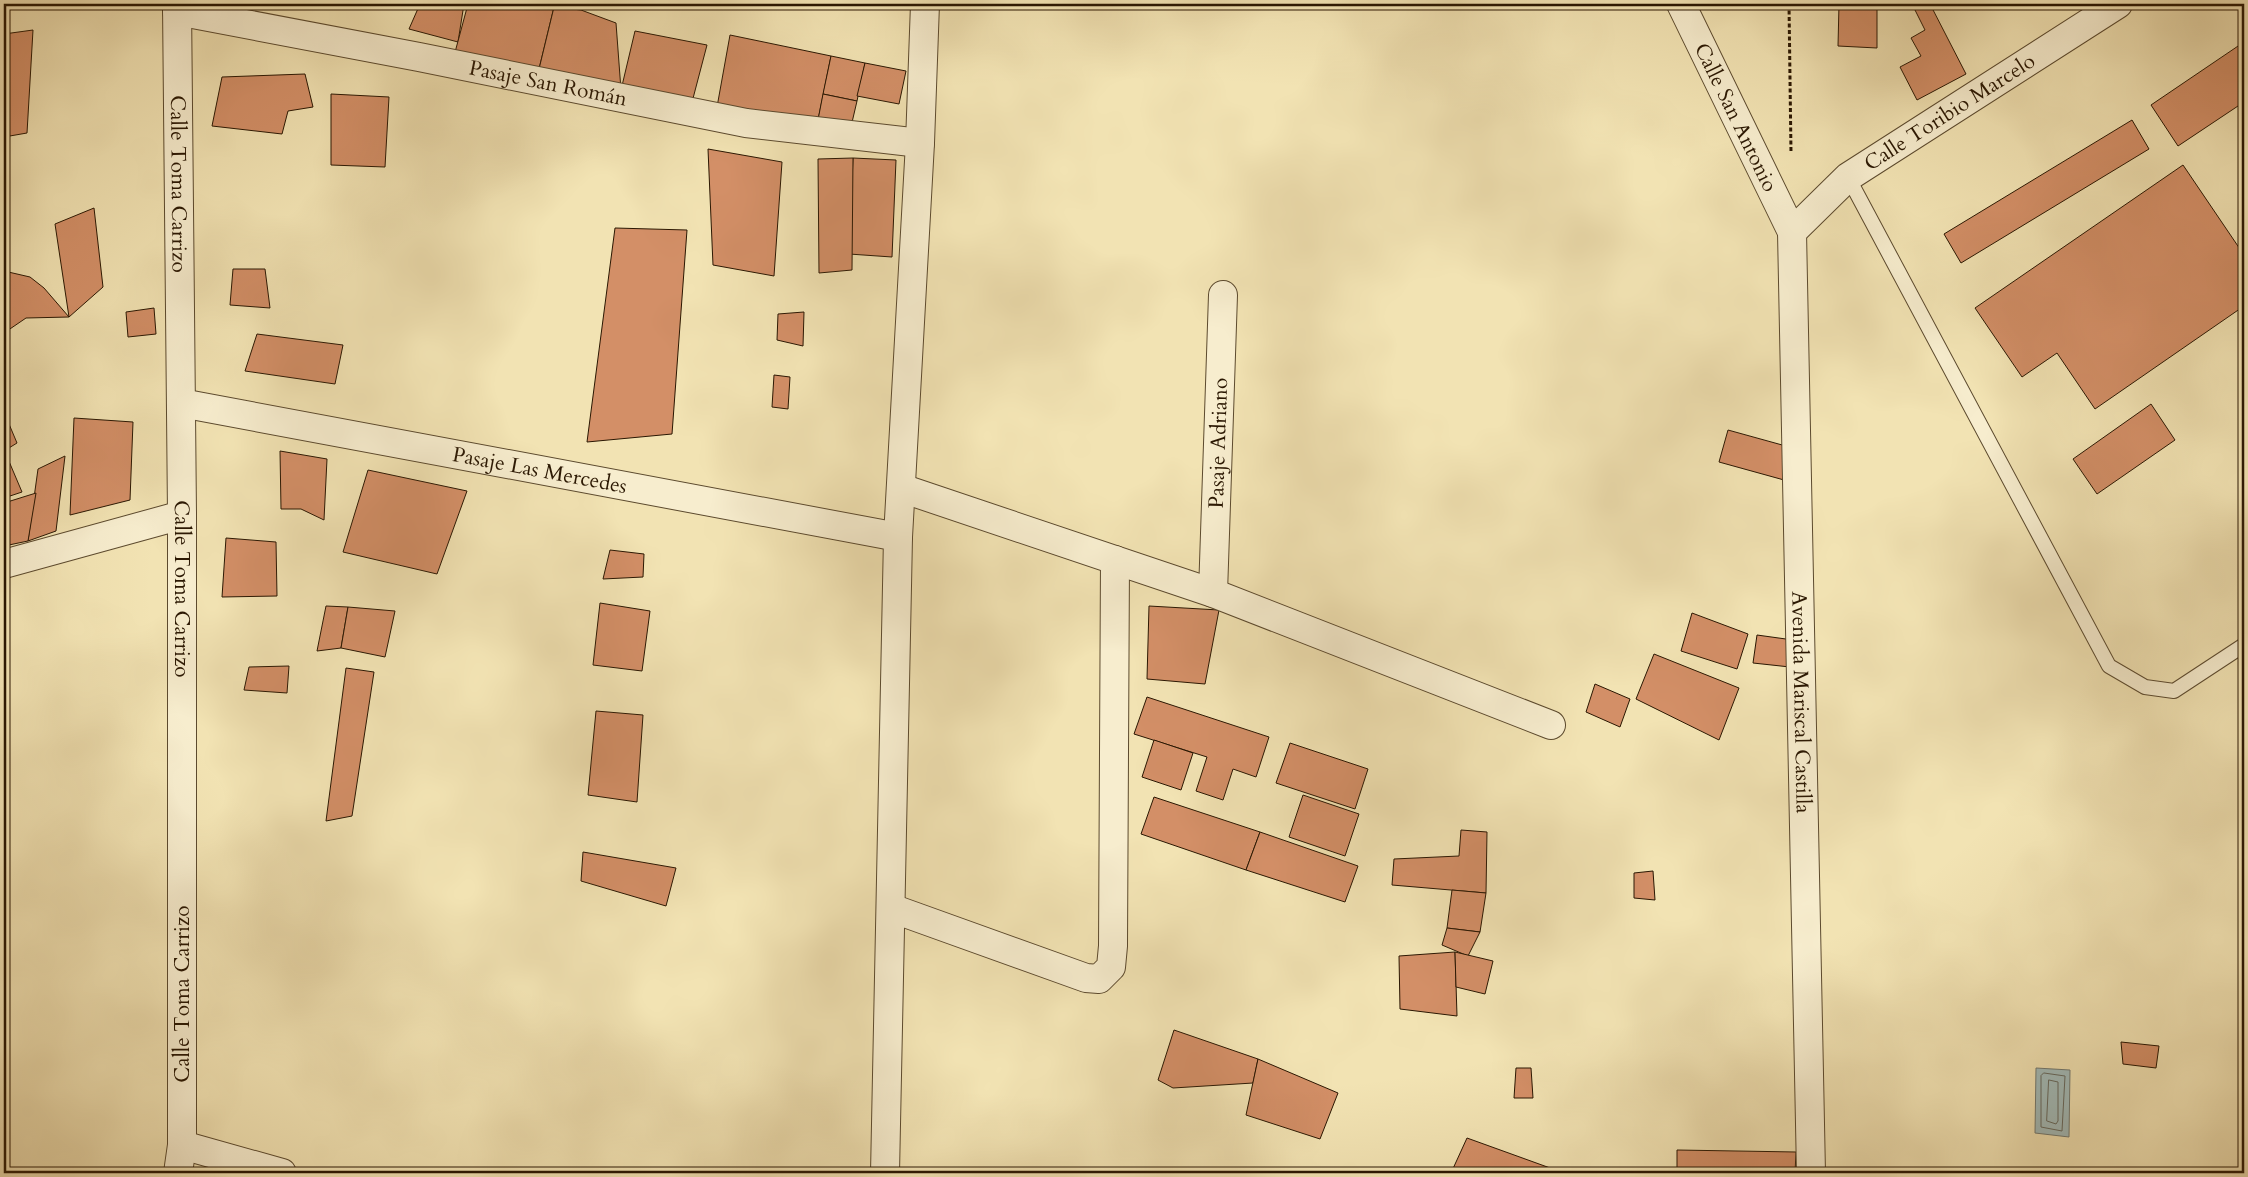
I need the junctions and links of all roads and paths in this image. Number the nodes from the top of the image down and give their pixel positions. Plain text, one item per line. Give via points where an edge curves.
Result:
1 (925, 4) edge
2 (1680, 4) edge
3 (1789, 4) edge
4 (2118, 4) edge
5 (177, 8) edge
6 (920, 143) junction
7 (1791, 162) dead end
8 (1848, 176) junction
9 (1792, 232) junction
10 (1224, 295) dead end
11 (181, 403) junction
12 (901, 488) junction
13 (182, 516) junction
14 (898, 537) junction
15 (1115, 560) junction
16 (4, 564) edge
17 (1213, 593) junction
18 (2244, 645) edge
19 (1550, 725) dead end
20 (891, 908) junction
21 (182, 1145) junction
22 (178, 1173) edge
23 (282, 1173) edge
24 (885, 1173) edge
25 (1811, 1173) edge

1 - 6 street
2 - 9 street, Calle San Antonio
3 - 7 path
4 - 8 street, Calle Toribio Marcelo
5 - 6 street, Pasaje San Román via 746,124
5 - 11 street, Calle Toma Carrizo
6 - 12 street
8 - 9 street, Calle Toribio Marcelo
8 - 18 lane via 2109,666 2145,687 2174,691
9 - 25 street, Avenida Mariscal Castilla
10 - 17 street, Pasaje Adriano
11 - 13 street, Calle Toma Carrizo
11 - 14 street, Pasaje Las Mercedes
12 - 14 street
12 - 15 street
13 - 16 street
13 - 21 street, Calle Toma Carrizo
14 - 20 street
15 - 17 street
15 - 20 street via 1114,936 1111,967 1099,979 1086,978
17 - 19 street
20 - 24 street
21 - 22 street, Calle Toma Carrizo
21 - 23 street

